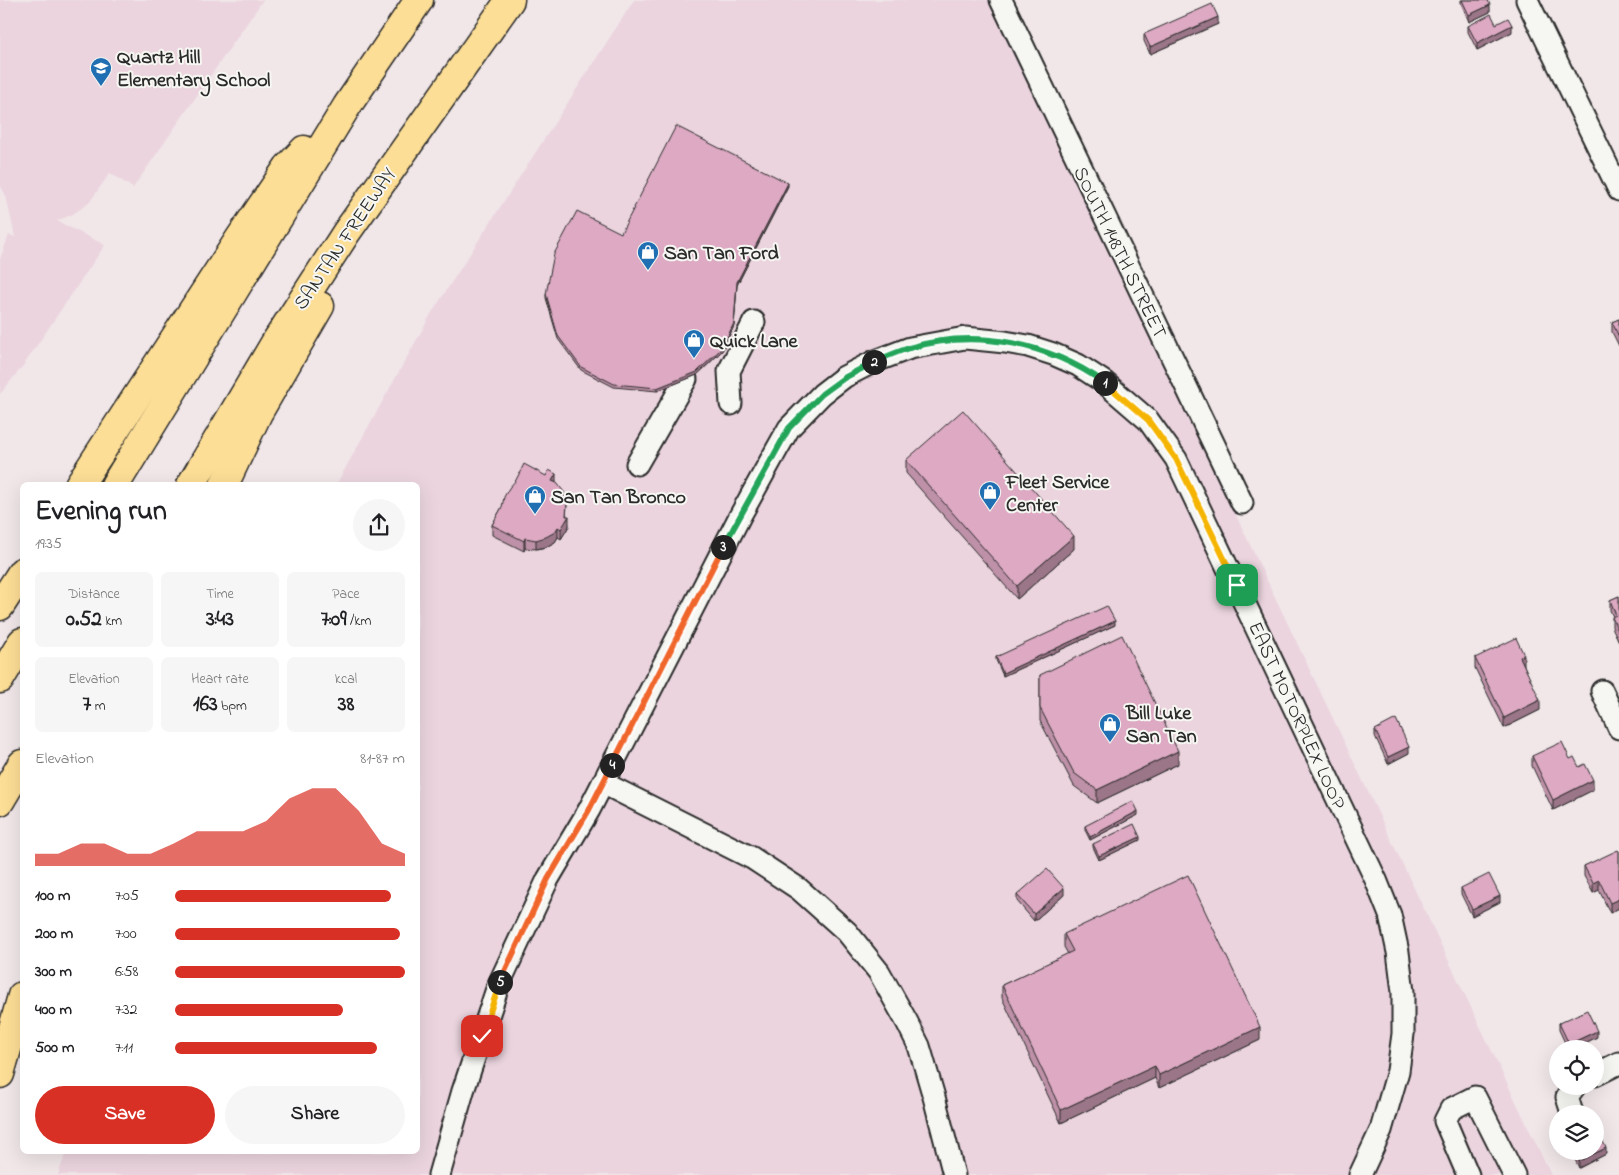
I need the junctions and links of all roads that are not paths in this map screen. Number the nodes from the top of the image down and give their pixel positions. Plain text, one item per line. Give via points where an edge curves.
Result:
1 (419, 0) edge
2 (510, 0) edge
3 (1001, 0) edge
4 (1527, 0) edge
5 (347, 106) junction
6 (1619, 190) edge
7 (346, 233) junction
8 (744, 323) dead end
9 (686, 379) edge
10 (731, 404) dead end
11 (637, 464) dead end
12 (81, 482) edge
13 (117, 482) edge
14 (193, 482) edge
15 (225, 482) edge
16 (1242, 503) dead end
17 (20, 575) edge
18 (0, 606) edge
19 (20, 645) edge
20 (0, 679) edge
21 (1602, 691) dead end
22 (1619, 728) edge
23 (20, 767) edge
24 (603, 783) junction
25 (0, 801) edge
26 (20, 1003) edge
27 (1619, 1063) edge
28 (1604, 1070) edge
29 (0, 1074) edge
30 (439, 1175) edge
31 (954, 1175) edge
32 (1360, 1175) edge
33 (1468, 1175) edge
34 (1514, 1175) edge

1 - 5 highway
2 - 7 highway, SANTAN FREEWAY
3 - 16 street, SOUTH 148TH STREET
4 - 6 street
5 - 12 highway via 288,167
5 - 13 highway
7 - 14 highway, SANTAN FREEWAY via 275,343
7 - 15 highway via 322,302 258,413
8 - 10 street via 729,370
9 - 11 street
17 - 18 highway
19 - 20 highway
21 - 22 street
23 - 25 highway
24 - 30 street, EAST MOTORPLEX LOOP via 548,879 498,986
24 - 31 street via 752,858 799,889 847,932 878,972 919,1046
24 - 32 street, EAST MOTORPLEX LOOP via 776,451 789,428 822,394 873,362 910,348 964,338 1028,346 1078,366 1119,393 1148,420 1176,459 1368,862 1390,916 1403,992 1403,1034 1398,1071 1382,1130
26 - 29 highway
27 - 28 street
33 - 34 street via 1445,1121 1451,1109 1476,1097

